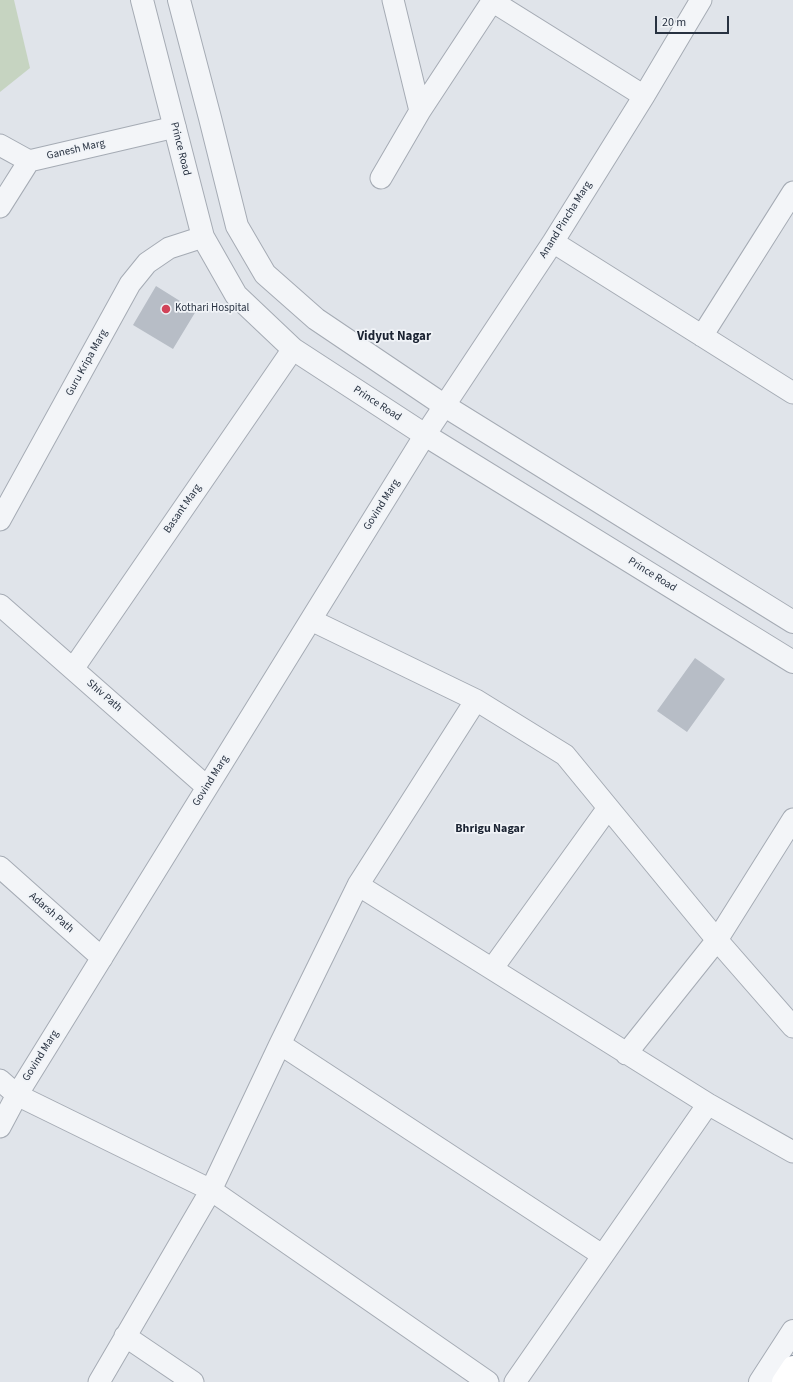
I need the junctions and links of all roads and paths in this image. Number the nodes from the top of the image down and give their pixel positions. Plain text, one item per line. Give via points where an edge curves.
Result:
1 (142, 0) edge
2 (179, 0) edge
3 (393, 0) edge
4 (701, 0) edge
5 (493, 1) edge
6 (644, 96) junction
7 (420, 111) junction
8 (175, 127) junction
9 (0, 145) edge
10 (29, 161) junction
11 (381, 178) dead end
12 (792, 195) edge
13 (0, 207) edge
14 (202, 237) junction
15 (553, 242) junction
16 (702, 336) junction
17 (293, 349) junction
18 (793, 393) edge
19 (445, 406) junction
20 (425, 436) junction
21 (0, 520) edge
22 (0, 605) edge
23 (311, 620) junction
24 (793, 622) edge
25 (793, 662) edge
26 (73, 669) junction
27 (476, 700) junction
28 (207, 787) junction
29 (608, 808) junction
30 (793, 819) edge
31 (0, 868) edge
32 (358, 885) junction
33 (717, 940) junction
34 (102, 958) junction
35 (492, 969) junction
36 (793, 1027) edge
37 (280, 1044) junction
38 (626, 1054) junction
39 (0, 1080) edge
40 (17, 1095) junction
41 (708, 1104) junction
42 (0, 1127) edge
43 (793, 1152) edge
44 (211, 1190) junction
45 (602, 1255) junction
46 (125, 1336) junction
47 (790, 1343) edge
48 (793, 1367) edge
49 (99, 1382) edge
50 (193, 1382) edge
51 (488, 1382) edge
52 (515, 1382) edge
53 (760, 1382) edge
54 (783, 1382) edge

1 - 8 street, Prince Road
2 - 19 street via 237,226 265,274 316,319
3 - 7 street
4 - 6 street, Anand Pincha Marg
5 - 6 street
5 - 7 street
6 - 15 street, Anand Pincha Marg
7 - 11 street
8 - 10 street, Ganesh Marg
8 - 14 street, Prince Road
9 - 10 street
10 - 13 street
12 - 16 street
14 - 17 street, Prince Road via 236,295
14 - 21 street, Guru Kripa Marg via 169,248 148,263 130,284
15 - 16 street
15 - 19 street, Anand Pincha Marg
16 - 18 street
17 - 20 street, Prince Road
17 - 26 street, Basant Marg
19 - 20 street, Anand Pincha Marg
19 - 24 street
20 - 23 street, Govind Marg
20 - 25 street, Prince Road
22 - 26 street, Shiv Path
23 - 27 street
23 - 28 street, Govind Marg
26 - 28 street, Shiv Path
27 - 29 street via 566,755
27 - 32 street
28 - 34 street, Govind Marg
29 - 33 street
29 - 35 street
30 - 33 street
31 - 34 street, Adarsh Path
32 - 35 street
32 - 37 street
33 - 36 street
33 - 38 street
34 - 40 street, Govind Marg
35 - 38 street
37 - 44 street
37 - 45 street
38 - 41 street
39 - 40 street
40 - 42 street, Govind Marg
40 - 44 street
41 - 43 street
41 - 45 street
44 - 46 street
44 - 51 street
45 - 52 street
46 - 49 street
46 - 50 street
47 - 53 street
48 - 54 highway

